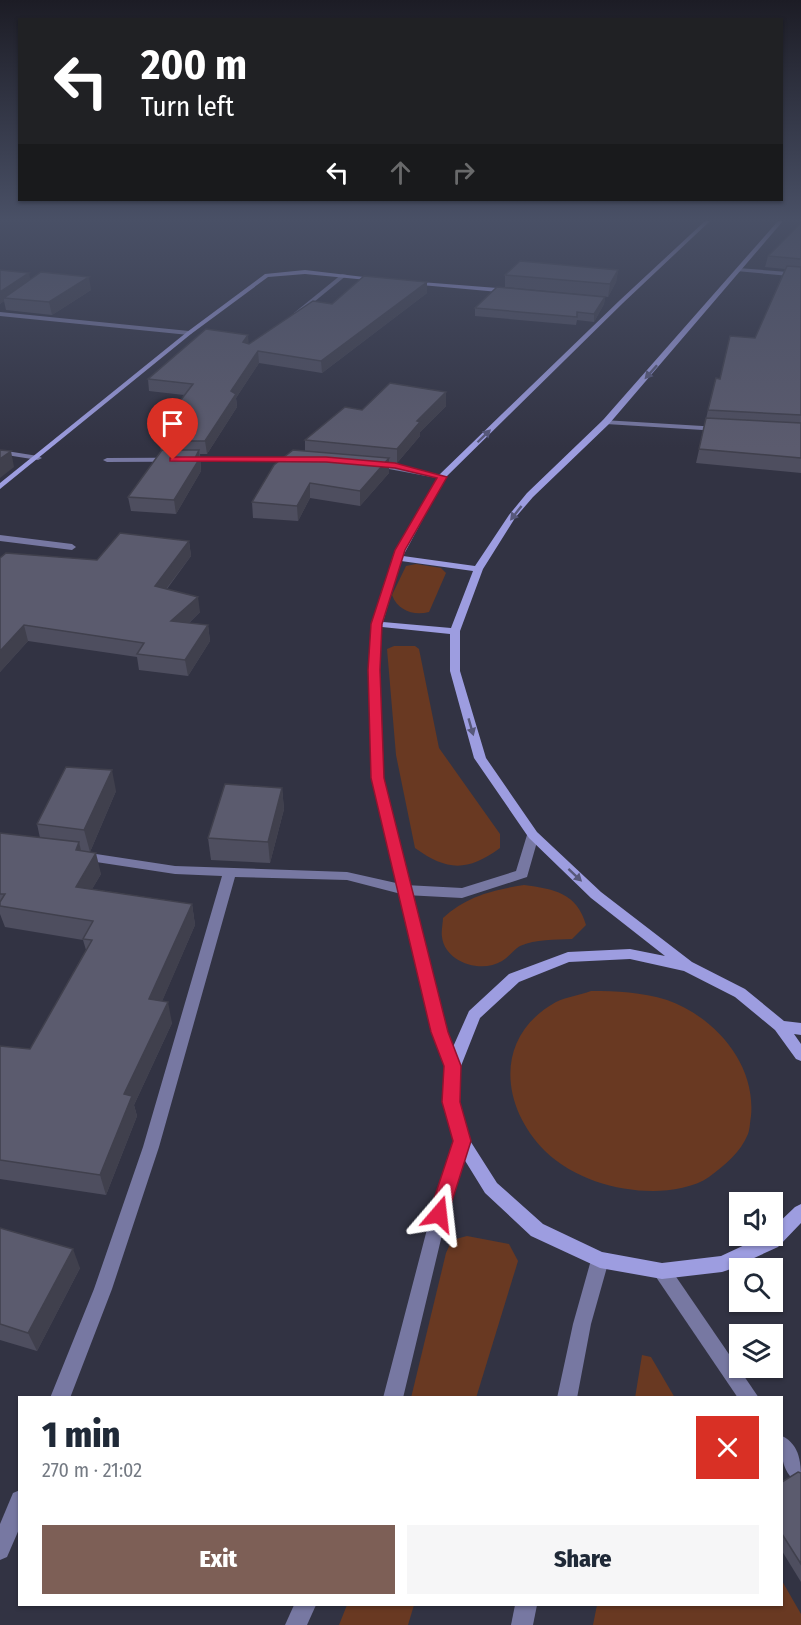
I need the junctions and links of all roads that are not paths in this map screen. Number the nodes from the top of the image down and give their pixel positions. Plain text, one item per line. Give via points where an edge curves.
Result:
1 (238, 297) edge
2 (318, 297) edge
3 (627, 297) edge
4 (715, 297) edge
5 (610, 300) edge
6 (621, 302) junction
7 (8, 304) edge
8 (0, 312) edge
9 (292, 318) edge
10 (189, 333) junction
11 (606, 422) junction
12 (732, 430) edge
13 (0, 452) edge
14 (38, 458) junction
15 (303, 459) edge
16 (107, 460) dead end
17 (366, 463) edge
18 (442, 477) junction
19 (0, 487) edge
20 (0, 538) edge
21 (72, 547) dead end
22 (399, 558) junction
23 (478, 569) junction
24 (377, 624) junction
25 (454, 632) junction
26 (533, 835) junction
27 (66, 854) edge
28 (230, 871) junction
29 (405, 890) junction
30 (687, 966) junction
31 (780, 1026) junction
32 (801, 1029) edge
33 (801, 1054) edge
34 (453, 1066) junction
35 (462, 1141) junction
36 (801, 1212) edge
37 (600, 1260) junction
38 (662, 1271) junction
39 (61, 1396) edge
40 (394, 1396) edge
41 (567, 1396) edge
42 (748, 1396) edge
43 (783, 1447) edge
44 (801, 1474) edge
45 (18, 1505) edge
46 (0, 1550) edge
47 (305, 1606) edge
48 (526, 1606) edge
49 (296, 1625) edge
50 (522, 1625) edge

1 - 10 street
2 - 9 street
3 - 6 street
4 -> 11 street
5 - 6 street
18 -> 6 street
7 - 8 street
8 - 10 street
10 - 14 street
11 - 12 street
11 -> 23 street via 530,495
13 - 14 street
14 - 19 street
15 - 16 street
17 - 18 street
18 - 22 street
20 - 21 street
22 - 23 street
22 - 24 street
23 - 25 street
24 - 25 street
24 - 29 street via 377,778
25 -> 26 street via 455,671 480,758
26 - 29 street via 522,874 462,893
26 -> 30 street via 596,895
27 - 28 street via 174,870
28 - 29 street via 347,876
28 - 39 street via 152,1147
29 - 34 street via 440,1032
30 - 31 street via 740,993
30 - 34 street via 630,954 568,957 514,978 474,1015
31 - 32 street
31 - 33 street
34 - 35 street via 451,1102
35 - 37 street via 490,1188 537,1230
35 - 40 street via 439,1214
36 - 38 street via 772,1241 722,1264
37 - 38 street
37 - 41 street
38 - 42 street
43 - 44 street
45 - 46 street
47 - 49 street
48 - 50 street

